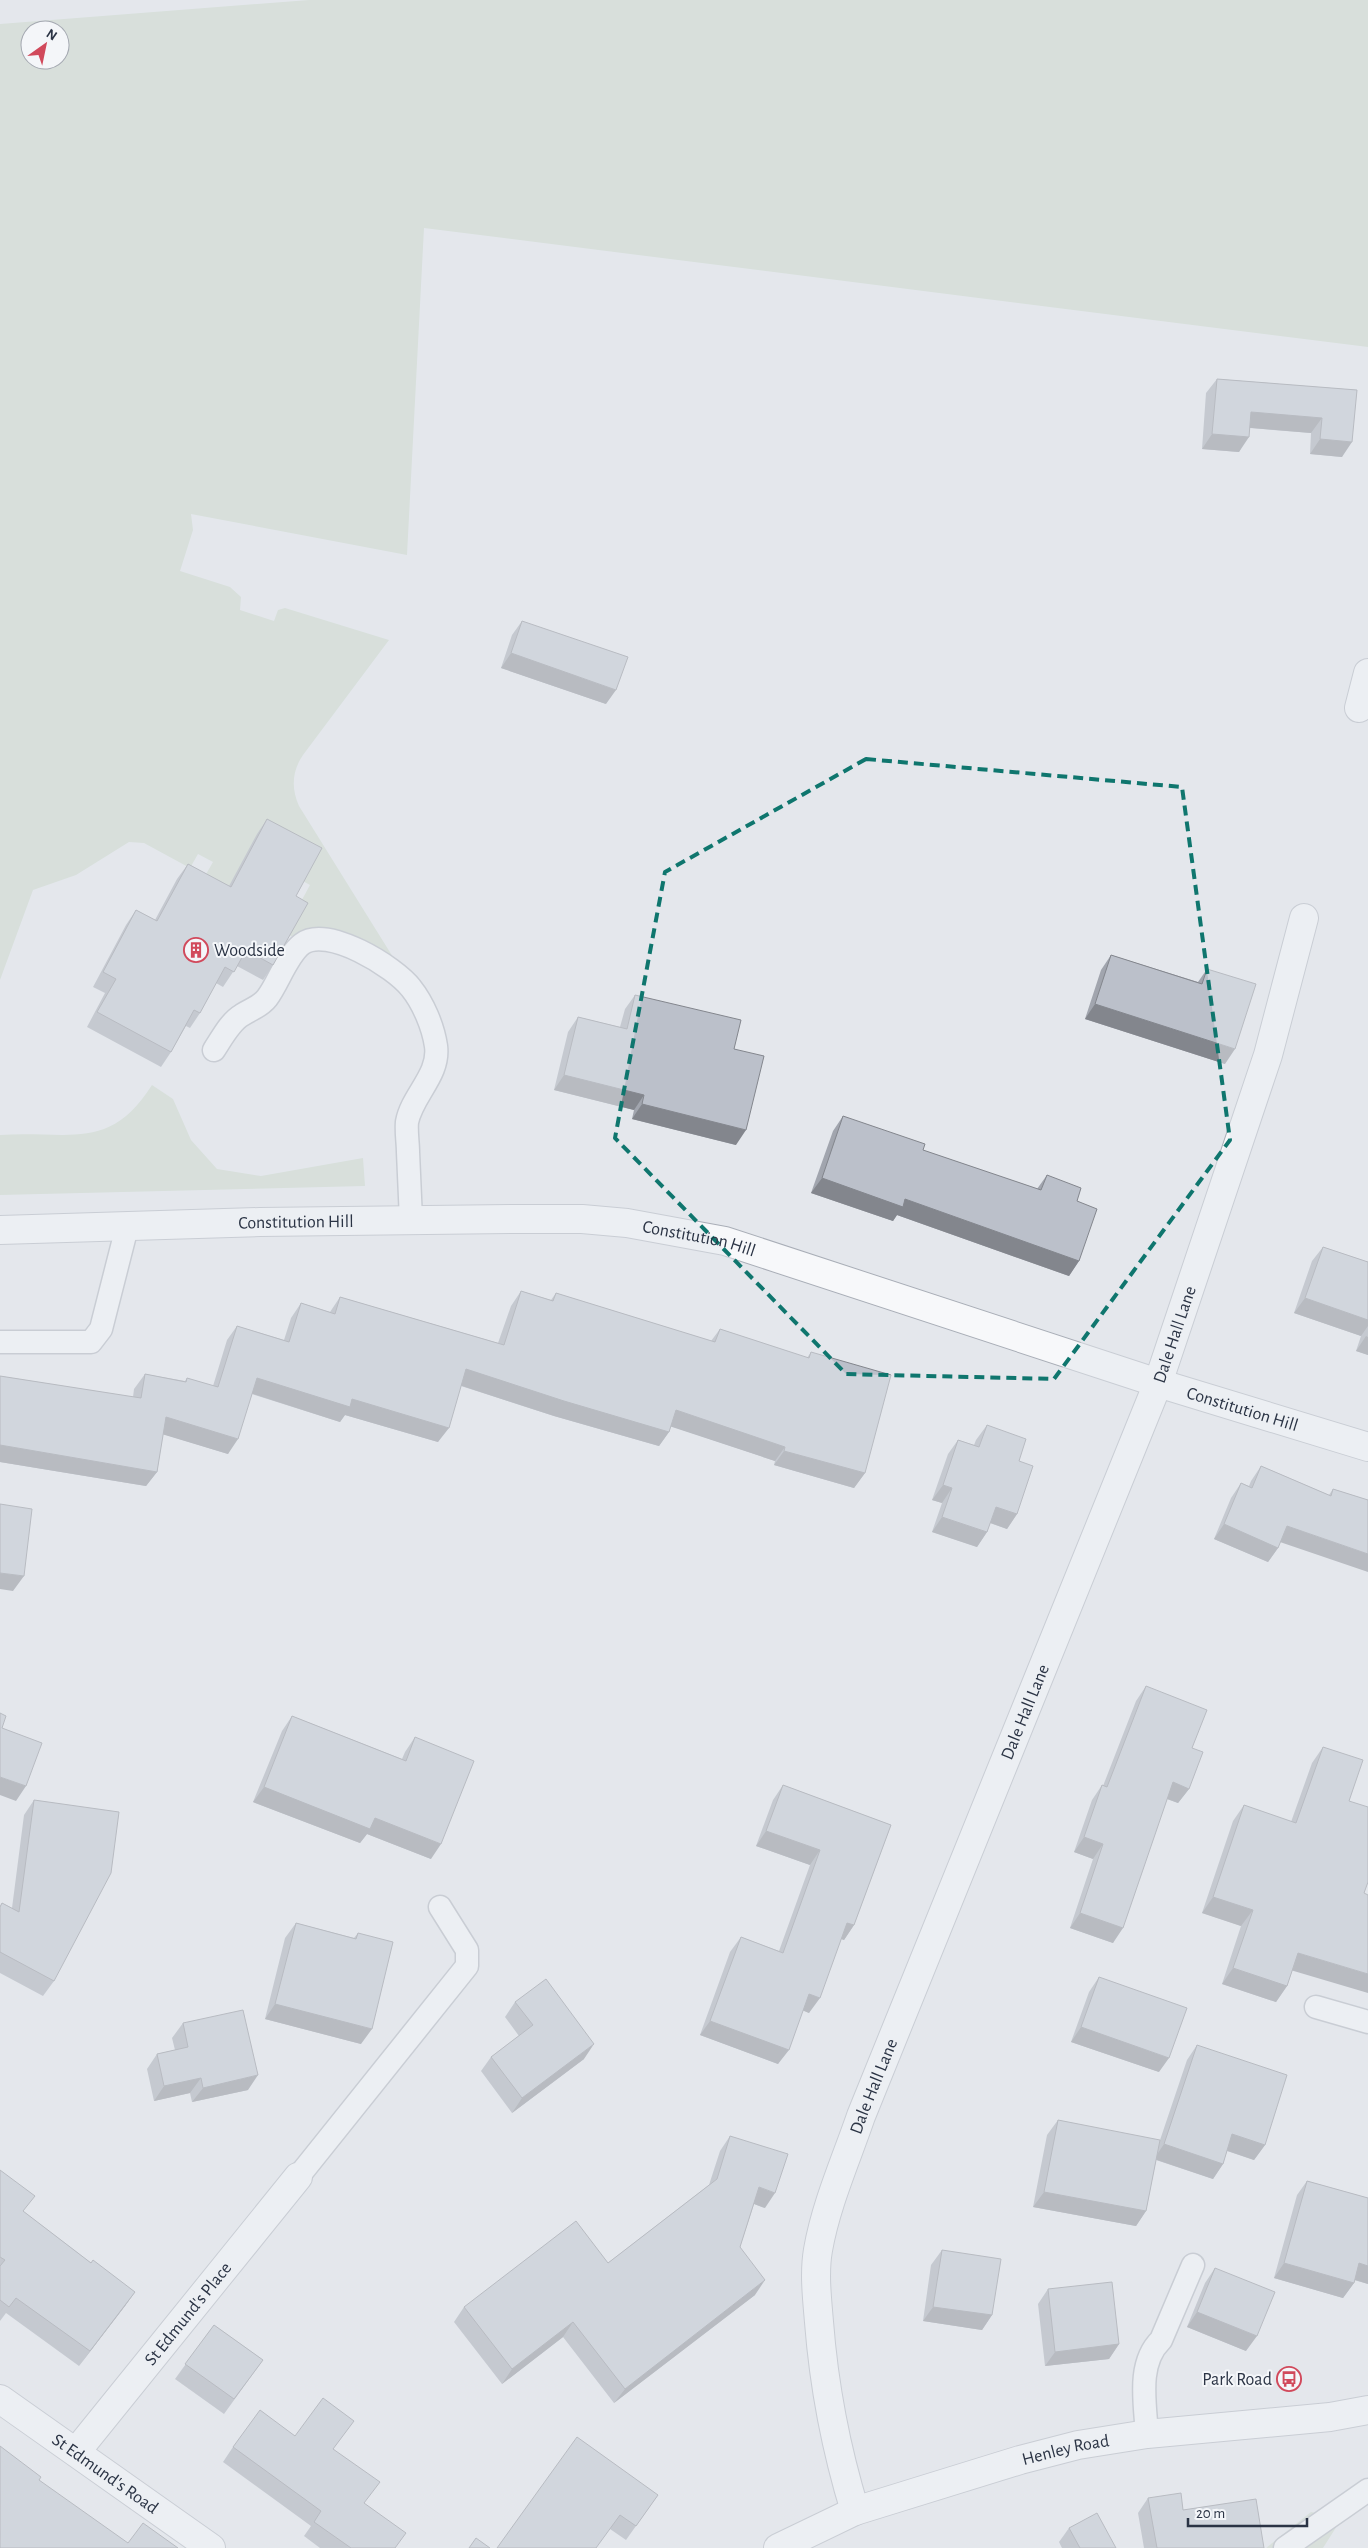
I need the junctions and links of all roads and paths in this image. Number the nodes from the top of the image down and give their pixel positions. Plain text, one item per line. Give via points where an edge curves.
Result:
1 (1368, 673) edge
2 (1359, 708) dead end
3 (1304, 918) dead end
4 (214, 1050) dead end
5 (411, 1220) junction
6 (127, 1227) junction
7 (0, 1230) edge
8 (0, 1342) edge
9 (1158, 1383) junction
10 (1368, 1447) edge
11 (440, 1907) dead end
12 (1316, 2007) dead end
13 (1368, 2022) edge
14 (298, 2177) joint
15 (1193, 2265) dead end
16 (0, 2399) edge
17 (1368, 2410) edge
18 (1147, 2434) junction
19 (76, 2452) junction
20 (1368, 2490) edge
21 (855, 2512) junction
22 (211, 2548) edge
23 (778, 2548) edge
24 (1285, 2548) edge

1 - 2 street
3 - 9 street, Dale Hall Lane via 1268,1055
4 - 5 lane via 233,1022 267,999 302,944 312,940 333,940 400,976 422,1004 437,1047 436,1064 416,1098 407,1123
5 - 6 street, Constitution Hill
5 - 9 street, Constitution Hill via 582,1219 627,1223 725,1241
6 - 7 street, Constitution Hill
6 - 8 lane via 101,1329 91,1342
9 - 10 street, Constitution Hill
9 - 21 street, Dale Hall Lane via 865,2107 828,2210 818,2251 817,2295 823,2374 841,2466
11 - 14 lane via 467,1950 468,1966
12 - 13 lane
14 - 19 street, St Edmund's Place
15 - 18 lane via 1161,2340 1153,2348 1147,2363 1144,2393
16 - 19 street, St Edmund's Road
17 - 18 street, Henley Road
18 - 21 street, Henley Road via 1078,2445 1020,2460
19 - 22 street, St Edmund's Road
20 - 24 lane
21 - 23 street, Henley Road

